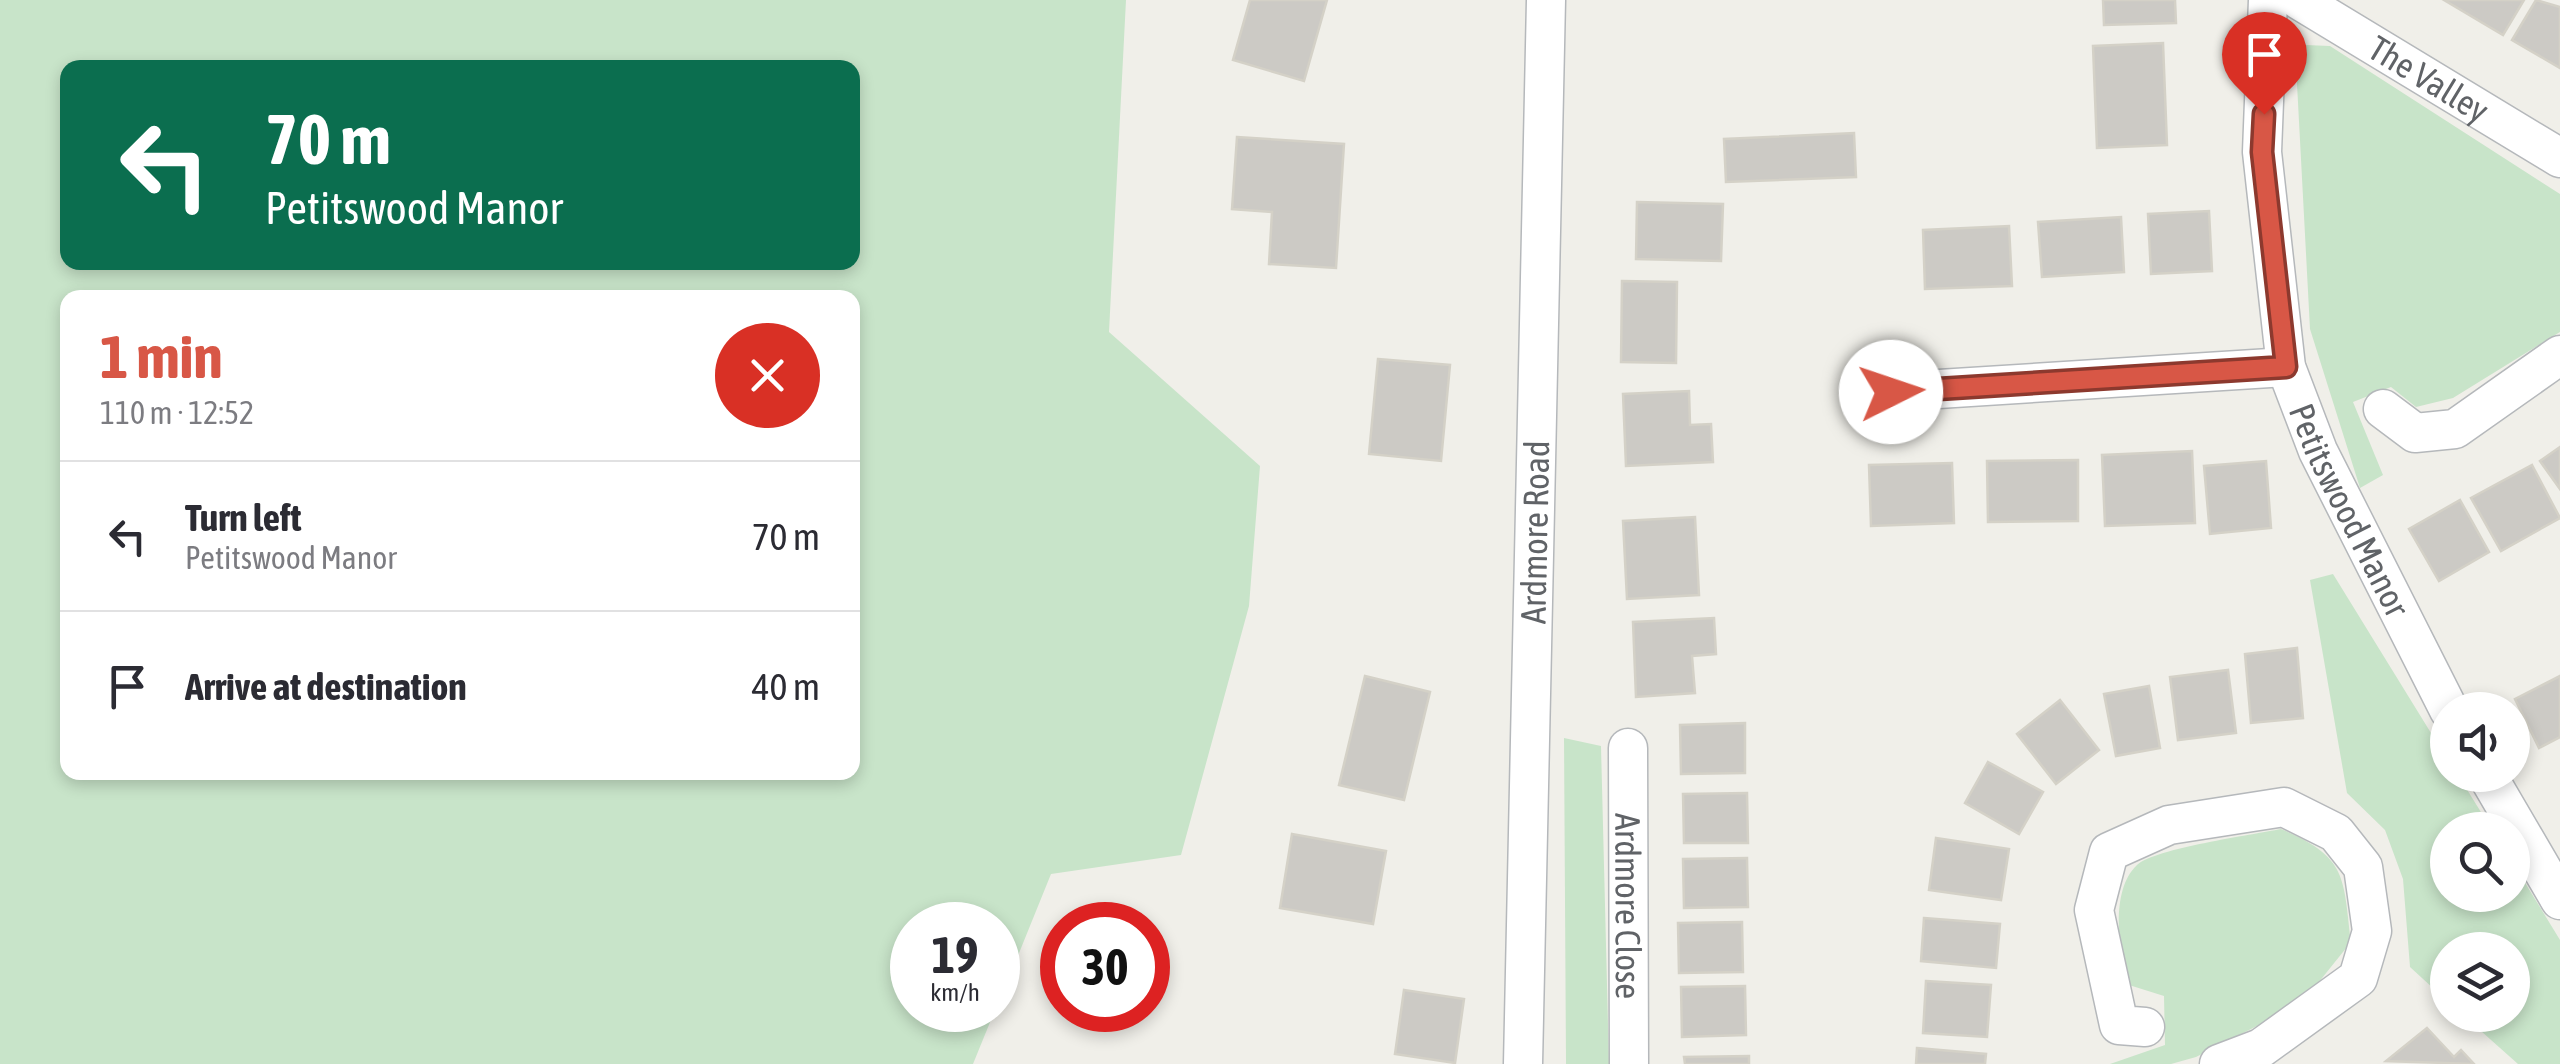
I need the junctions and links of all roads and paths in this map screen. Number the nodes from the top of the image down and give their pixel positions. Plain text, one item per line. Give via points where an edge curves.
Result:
1 (1546, 0) edge
2 (2268, 0) edge
3 (2300, 0) edge
4 (2560, 158) edge
5 (2560, 355) edge
6 (2286, 367) junction
7 (1891, 392) dead end
8 (2383, 409) dead end
9 (2440, 692) edge
10 (1628, 748) dead end
11 (2501, 792) edge
12 (2546, 846) edge
13 (2560, 900) edge
14 (2145, 1027) dead end
15 (1523, 1064) edge
16 (1628, 1064) edge
17 (2220, 1064) edge

1 - 15 street, Ardmore Road
2 - 6 street, Petitswood Manor via 2262,152
3 - 4 street, The Valley
5 - 8 street via 2455,429 2415,433
6 - 7 street
6 - 9 street, Petitswood Manor via 2318,452
10 - 16 street, Ardmore Close
11 - 12 street
12 - 13 street
14 - 17 street via 2119,1024 2103,964 2094,910 2109,852 2169,825 2284,806 2336,833 2363,867 2372,931 2358,978 2261,1048

